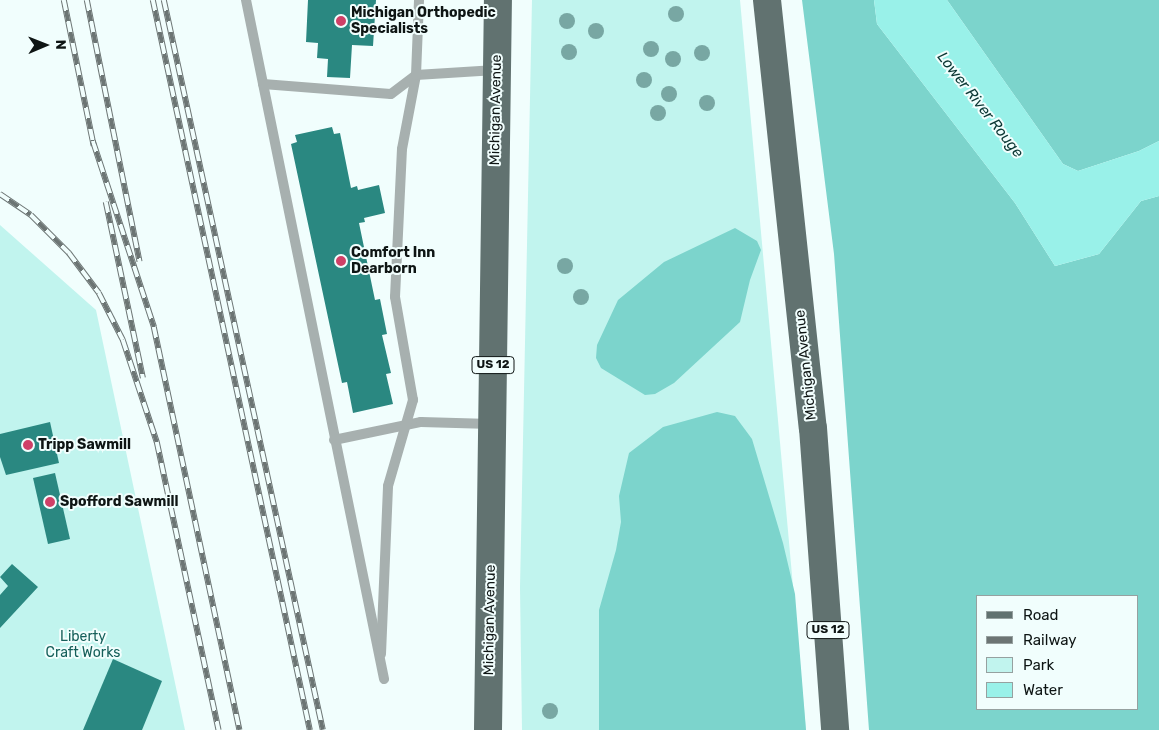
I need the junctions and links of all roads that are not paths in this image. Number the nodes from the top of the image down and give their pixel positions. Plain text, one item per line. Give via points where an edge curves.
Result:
1 (246, 0) edge
2 (419, 0) edge
3 (498, 0) edge
4 (767, 0) edge
5 (497, 70) junction
6 (416, 75) junction
7 (263, 84) junction
8 (492, 424) junction
9 (404, 425) junction
10 (334, 440) junction
11 (380, 660) junction
12 (384, 679) dead end
13 (488, 730) edge
14 (835, 730) edge

1 - 7 lane
2 - 6 lane
3 - 5 main road, Michigan Avenue / US 12
4 - 14 main road, Michigan Avenue / US 12 via 812,418
5 - 6 lane
5 - 8 main road, Michigan Avenue / US 12
6 - 7 lane via 391,94
6 - 9 lane via 402,149 395,297 413,400
7 - 10 lane
8 - 9 lane via 447,420
8 - 13 main road, Michigan Avenue / US 12
9 - 10 lane
9 - 11 lane via 388,486 384,640
10 - 11 lane
11 - 12 lane

